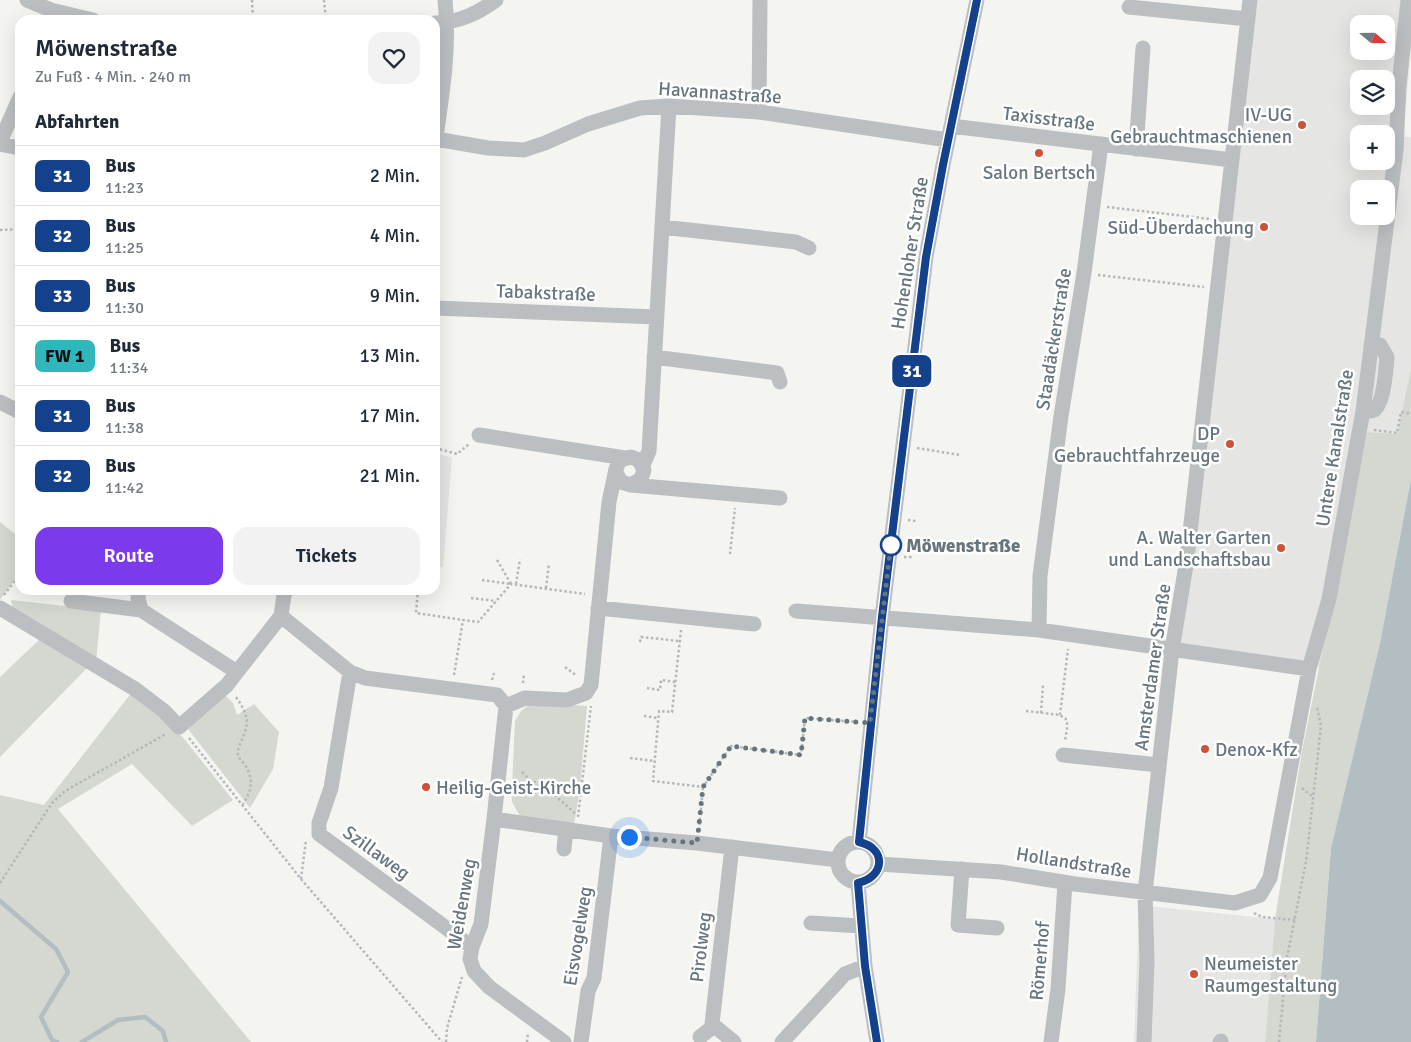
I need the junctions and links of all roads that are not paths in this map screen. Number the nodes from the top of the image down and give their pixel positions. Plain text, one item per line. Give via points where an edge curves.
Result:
1 (27, 0) edge
2 (445, 0) edge
3 (496, 0) edge
4 (760, 0) edge
5 (977, 0) edge
6 (1250, 0) edge
7 (1408, 0) edge
8 (1129, 7) dead end
9 (51, 10) edge
10 (72, 15) edge
11 (1248, 20) junction
12 (441, 23) edge
13 (1143, 48) dead end
14 (668, 106) junction
15 (15, 108) edge
16 (440, 108) edge
17 (759, 112) junction
18 (949, 133) junction
19 (440, 140) edge
20 (0, 143) edge
21 (1101, 144) junction
22 (15, 147) edge
23 (1136, 149) junction
24 (1232, 160) junction
25 (662, 227) junction
26 (809, 248) dead end
27 (440, 308) edge
28 (656, 317) junction
29 (654, 357) junction
30 (780, 382) dead end
31 (0, 402) edge
32 (15, 410) edge
33 (478, 435) road end
34 (625, 458) junction
35 (643, 465) junction
36 (616, 473) junction
37 (631, 485) junction
38 (780, 498) dead end
39 (138, 595) edge
40 (284, 595) edge
41 (71, 601) dead end
42 (599, 602) junction
43 (0, 608) edge
44 (142, 610) junction
45 (796, 611) dead end
46 (281, 616) junction
47 (882, 617) junction
48 (754, 624) dead end
49 (1039, 630) junction
50 (1172, 650) junction
51 (1309, 669) junction
52 (237, 672) junction
53 (350, 672) junction
54 (506, 706) junction
55 (1063, 755) road end
56 (1159, 765) junction
57 (494, 819) junction
58 (573, 825) junction
59 (612, 836) junction
60 (859, 842) junction
61 (732, 847) junction
62 (564, 849) dead end
63 (838, 860) junction
64 (879, 864) junction
65 (962, 869) junction
66 (1065, 882) junction
67 (858, 883) junction
68 (1145, 893) junction
69 (1260, 895) joint
70 (811, 922) dead end
71 (861, 926) junction
72 (997, 928) dead end
73 (472, 946) junction
74 (865, 966) junction
75 (714, 1026) junction
76 (700, 1037) dead end
77 (564, 1042) edge
78 (582, 1042) edge
79 (734, 1042) edge
80 (782, 1042) edge
81 (877, 1042) edge
82 (1051, 1042) edge
83 (1144, 1042) edge

1 - 9 street
2 - 12 street
3 - 12 street via 469,17
4 - 17 street
5 - 18 street, Hohenloher Straße
6 - 11 street, Amsterdamer Straße
7 - 51 street, Untere Kanalstraße via 1396,150 1363,411 1329,599
8 - 11 street
9 - 10 street
11 - 24 street, Amsterdamer Straße
12 - 16 street via 447,53
13 - 23 street
14 - 17 street, Havannastraße
14 - 19 street, Havannastraße via 640,108 588,124 524,150
14 - 25 street
15 - 20 street
17 - 18 street, Havannastraße
18 - 21 street, Taxisstraße
18 - 47 street, Hohenloher Straße via 926,257
20 - 22 street
21 - 23 street, Taxisstraße
21 - 49 street, Staadäckerstraße via 1060,416 1040,576
23 - 24 street, Taxisstraße
24 - 50 street, Amsterdamer Straße via 1187,559
25 - 26 street via 796,242
25 - 28 street
27 - 28 street, Tabakstraße
28 - 29 street
29 - 30 street via 777,373
29 - 35 street via 649,451
31 - 32 street
33 - 34 street
34 - 35 street via 635,458
34 - 36 street via 617,465
35 - 37 street via 641,479
36 - 37 street via 621,482
36 - 42 street via 609,502
37 - 38 street
39 - 44 street
40 - 46 street
41 - 44 street
42 - 48 street
42 - 54 street via 591,684 586,693 566,700 524,698
43 - 52 street via 135,689 179,727 227,685
44 - 52 street
45 - 47 street
46 - 52 street
46 - 53 street
47 - 49 street
47 - 60 street, Hohenloher Straße
49 - 50 street
50 - 51 street
50 - 56 street, Amsterdamer Straße
51 - 69 street, Untere Kanalstraße via 1270,878
53 - 54 street via 365,678 497,695
53 - 73 street, Szillaweg via 331,788 319,823 319,834
54 - 57 street, Weidenweg
55 - 56 street
56 - 68 street, Amsterdamer Straße
57 - 58 street
57 - 73 street, Weidenweg via 482,924
58 - 59 street
58 - 62 street
59 - 61 street
59 - 78 street, Eisvogelweg via 594,978 588,991
60 - 63 street via 849,844
60 - 64 street via 874,849
61 - 63 street
61 - 75 street, Pirolweg
63 - 67 street via 843,876
64 - 65 street, Hollandstraße
64 - 67 street via 876,874 868,881
65 - 66 street, Hollandstraße
65 - 72 street via 958,925
66 - 68 street, Hollandstraße
66 - 82 street, Römerhof
67 - 71 street
68 - 69 street, Hollandstraße via 1235,903
68 - 83 street, Amsterdamer Straße
70 - 71 street
71 - 74 street
73 - 77 street, Weidenweg via 470,959 474,971
74 - 80 street via 845,974
74 - 81 street
75 - 76 street
75 - 79 street

